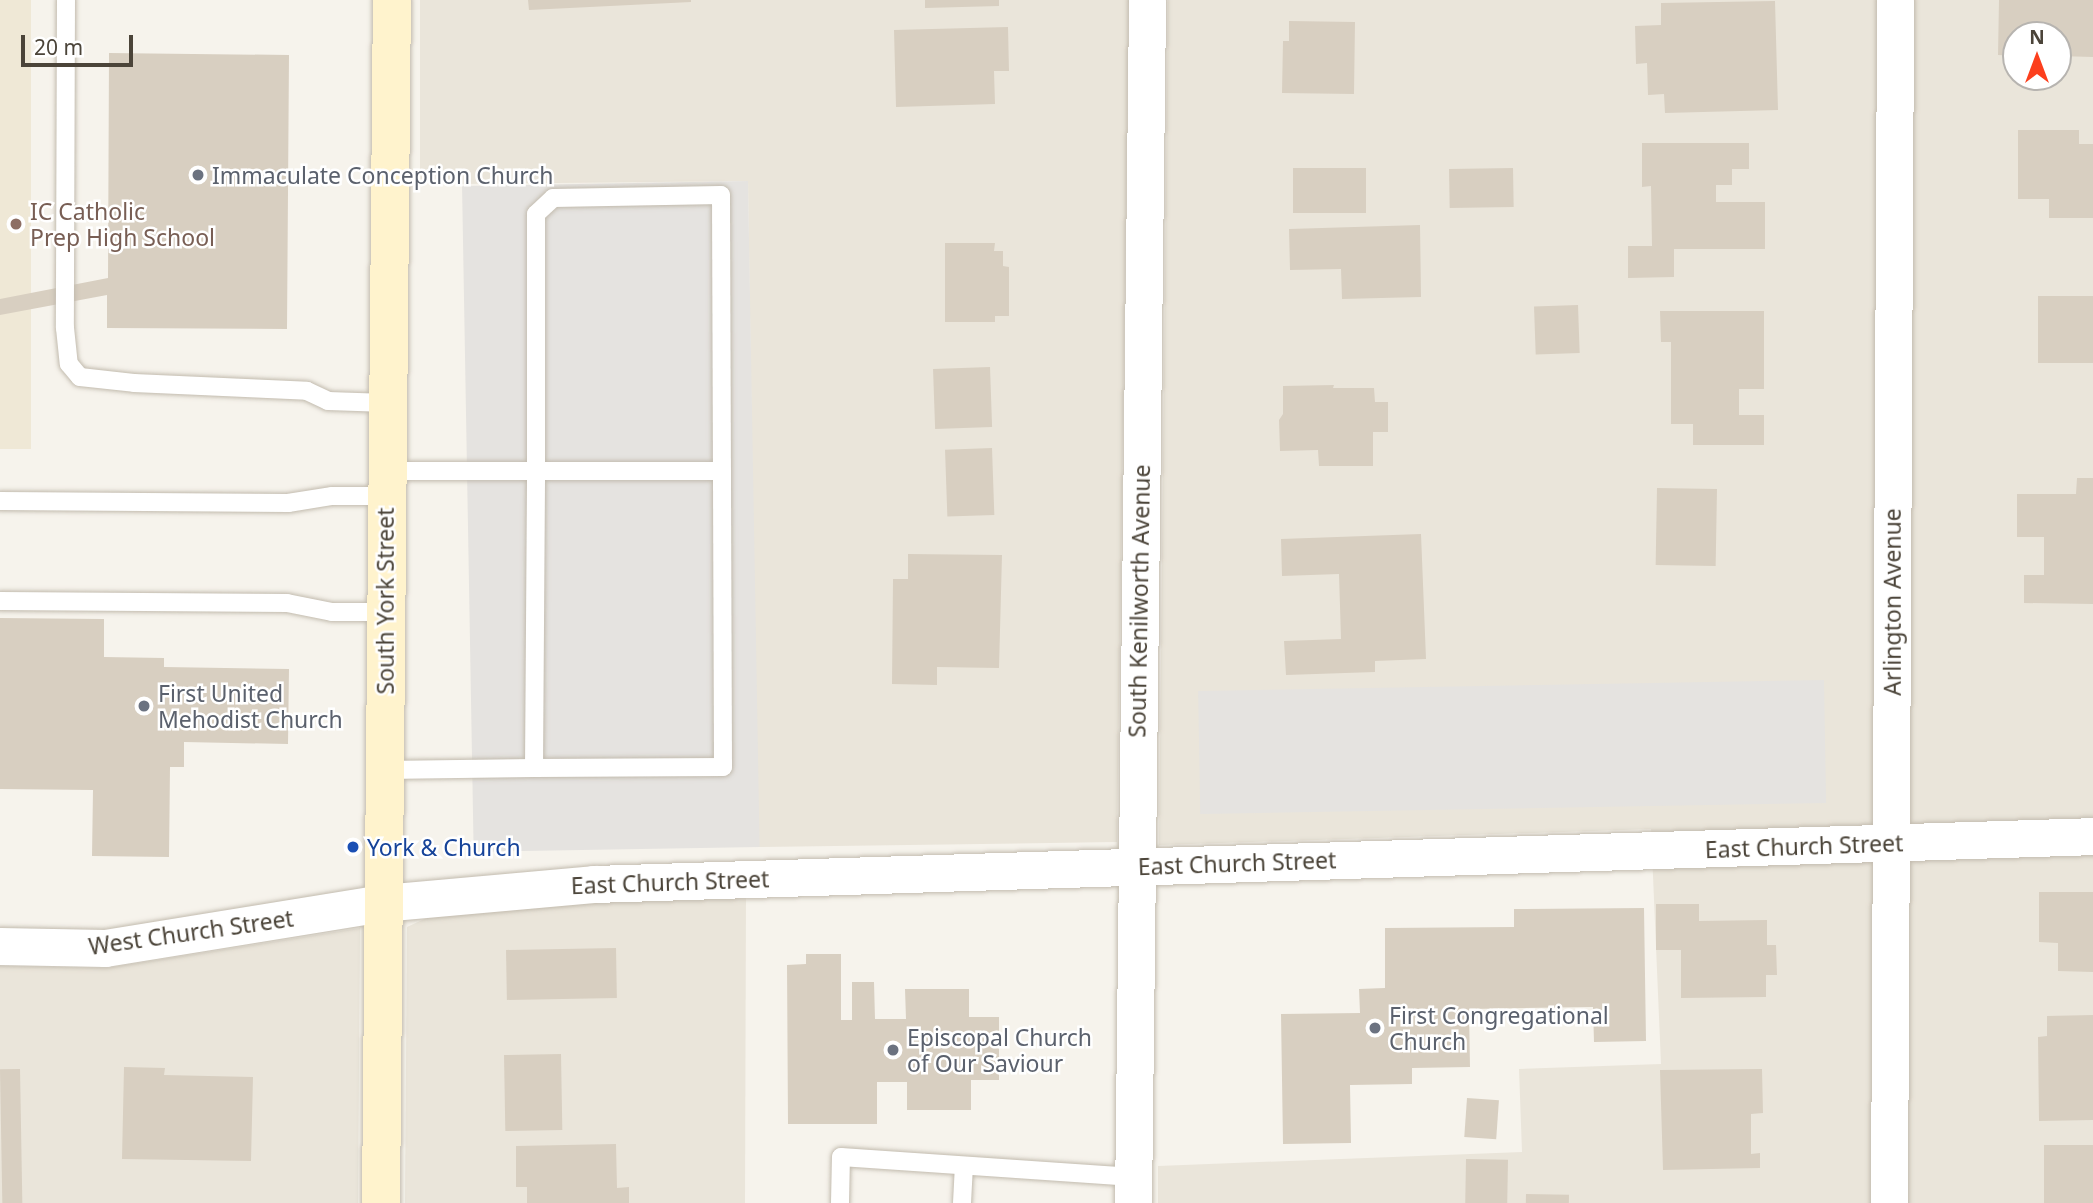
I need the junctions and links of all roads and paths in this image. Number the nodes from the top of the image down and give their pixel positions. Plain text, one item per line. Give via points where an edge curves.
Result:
1 (65, 0) edge
2 (392, 0) edge
3 (1147, 0) edge
4 (1895, 0) edge
5 (387, 403) junction
6 (536, 471) junction
7 (722, 471) junction
8 (386, 483) junction
9 (0, 502) edge
10 (0, 601) edge
11 (384, 612) junction
12 (534, 768) junction
13 (384, 770) junction
14 (2093, 836) edge
15 (1891, 843) junction
16 (1136, 866) junction
17 (382, 903) junction
18 (0, 946) edge
19 (964, 1167) junction
20 (1133, 1190) edge
21 (381, 1203) edge
22 (841, 1203) edge
23 (962, 1203) edge
24 (1889, 1203) edge

1 - 5 lane via 65,328 69,363 80,377 307,391 328,401
2 - 5 main road, South York Street
3 - 16 street, South Kenilworth Avenue
4 - 15 street, Arlington Avenue
5 - 8 main road, South York Street
6 - 7 lane
6 - 7 lane via 536,214 553,198 721,195
6 - 8 lane
6 - 12 lane
7 - 12 lane via 723,767
8 - 9 lane via 288,503
8 - 11 main road, South York Street
10 - 11 lane via 287,603 332,612
11 - 13 main road, South York Street
12 - 13 lane
13 - 17 main road, South York Street
14 - 15 street, East Church Street
15 - 16 street, East Church Street
15 - 24 street, Arlington Avenue
16 - 17 street, East Church Street via 594,884
16 - 20 street, South Kenilworth Avenue
17 - 18 street, West Church Street via 105,948
17 - 21 main road, South York Street
19 - 20 lane
19 - 22 lane via 841,1157
19 - 23 lane

